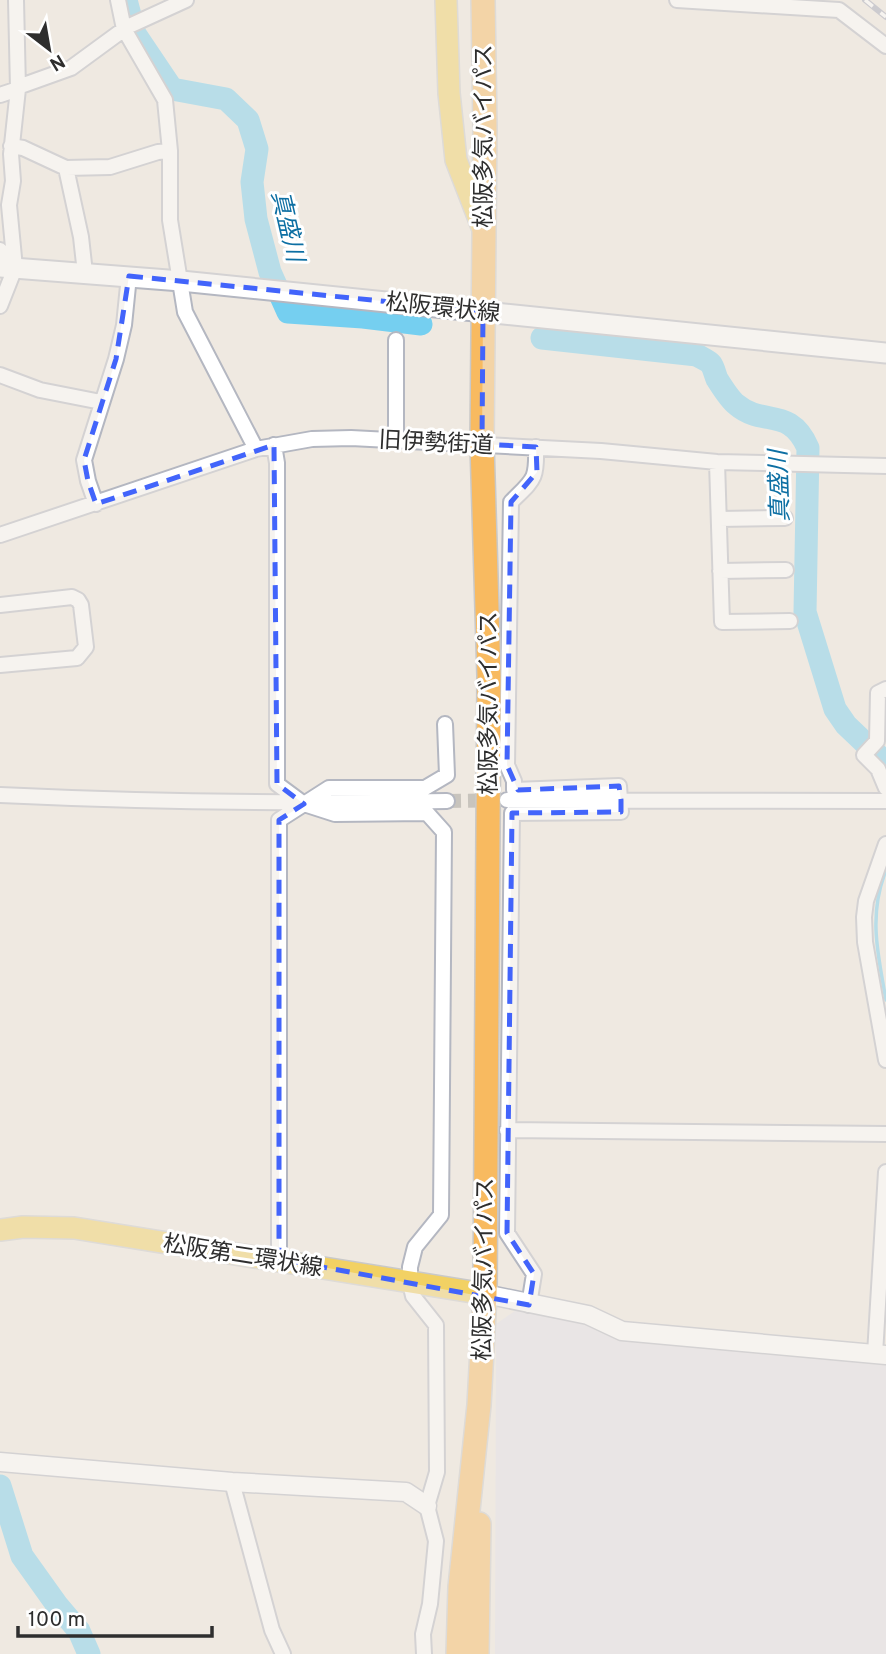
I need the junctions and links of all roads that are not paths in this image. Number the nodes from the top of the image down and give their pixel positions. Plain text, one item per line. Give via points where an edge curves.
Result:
1 (16, 0) edge
2 (118, 0) edge
3 (186, 0) edge
4 (446, 0) edge
5 (483, 0) edge
6 (677, 0) edge
7 (125, 28) junction
8 (886, 46) edge
9 (18, 88) junction
10 (0, 95) edge
11 (11, 146) junction
12 (170, 151) junction
13 (66, 168) junction
14 (482, 227) junction
15 (0, 250) edge
16 (8, 267) edge
17 (85, 273) junction
18 (130, 276) junction
19 (181, 281) junction
20 (0, 306) edge
21 (483, 311) junction
22 (397, 340) dead end
23 (886, 353) edge
24 (0, 375) edge
25 (101, 402) junction
26 (396, 440) junction
27 (482, 444) junction
28 (274, 445) junction
29 (536, 447) junction
30 (256, 449) junction
31 (717, 461) junction
32 (886, 466) edge
33 (96, 504) junction
34 (719, 519) junction
35 (785, 519) dead end
36 (0, 535) edge
37 (786, 570) dead end
38 (720, 571) junction
39 (0, 605) edge
40 (790, 621) dead end
41 (0, 665) edge
42 (886, 689) edge
43 (445, 724) dead end
44 (886, 788) edge
45 (0, 795) edge
46 (507, 800) tunnel mouth
47 (621, 800) junction
48 (447, 801) tunnel mouth
49 (886, 801) edge
50 (304, 804) junction
51 (886, 844) edge
52 (886, 1059) edge
53 (507, 1130) junction
54 (886, 1134) edge
55 (886, 1172) edge
56 (0, 1230) edge
57 (279, 1259) junction
58 (410, 1283) junction
59 (485, 1294) junction
60 (530, 1305) junction
61 (880, 1355) edge
62 (479, 1405) junction
63 (0, 1462) edge
64 (232, 1482) junction
65 (427, 1506) junction
66 (283, 1654) edge
67 (424, 1654) edge
68 (458, 1654) edge
69 (477, 1654) edge

1 - 9 street
2 - 7 street
3 - 7 street
4 - 14 main road via 456,160
5 - 14 highway, 松阪多気バイパス
6 - 8 street via 839,10
7 - 9 street via 71,68
7 - 12 street via 165,100
9 - 10 street
9 - 11 street
11 - 13 street
11 - 16 street
12 - 13 street via 110,167
12 - 19 street via 170,220
13 - 17 street
14 - 21 highway, 松阪多気バイパス
15 - 16 street
16 - 17 main road, 松阪環状線
16 - 20 street
17 - 18 main road, 松阪環状線
18 - 19 main road, 松阪環状線
18 - 25 street via 122,333
19 - 21 main road, 松阪環状線
19 - 30 street via 191,326
21 - 23 main road, 松阪環状線
21 - 27 highway, 松阪多気バイパス
22 - 26 street
24 - 25 street via 40,390
25 - 33 street via 84,460
26 - 27 street, 旧伊勢街道
26 - 28 street, 旧伊勢街道 via 312,439
27 - 29 street, 旧伊勢街道
27 - 59 highway, 松阪多気バイパス via 489,676
28 - 30 street, 旧伊勢街道
28 - 50 street via 277,784
29 - 31 street, 旧伊勢街道
29 - 47 street via 537,472 511,502 507,765 514,790 619,786
30 - 33 street, 旧伊勢街道
31 - 32 street, 旧伊勢街道
31 - 34 street
33 - 36 street, 旧伊勢街道
34 - 35 street
34 - 38 street
37 - 38 street
38 - 40 street via 722,622
39 - 41 street via 72,597 81,605 86,646 77,659
42 - 44 street via 878,693 877,741 864,755 878,769
43 - 50 street via 447,775 425,788 329,788
45 - 50 street
46 - 47 street
47 - 49 street
47 - 53 street via 621,812 512,813
48 - 50 street
50 - 57 street via 279,820
50 - 58 street via 335,814 426,813 444,832 441,1215 415,1247
51 - 52 street via 864,917
53 - 54 street
53 - 60 street via 507,1233 534,1275
55 - 61 street
56 - 57 main road, 松阪第二環状線 via 74,1228
57 - 58 main road, 松阪第二環状線
58 - 59 main road, 松阪第二環状線
58 - 65 street via 413,1296 436,1325 437,1472
59 - 60 street
59 - 62 highway, 松阪多気バイパス
60 - 61 street via 588,1315 622,1331
62 - 68 highway, 松阪多気バイパス via 460,1587
62 - 69 highway, 松阪多気バイパス
63 - 64 street
64 - 65 street via 406,1492
64 - 66 street via 272,1630
65 - 67 street via 436,1541

